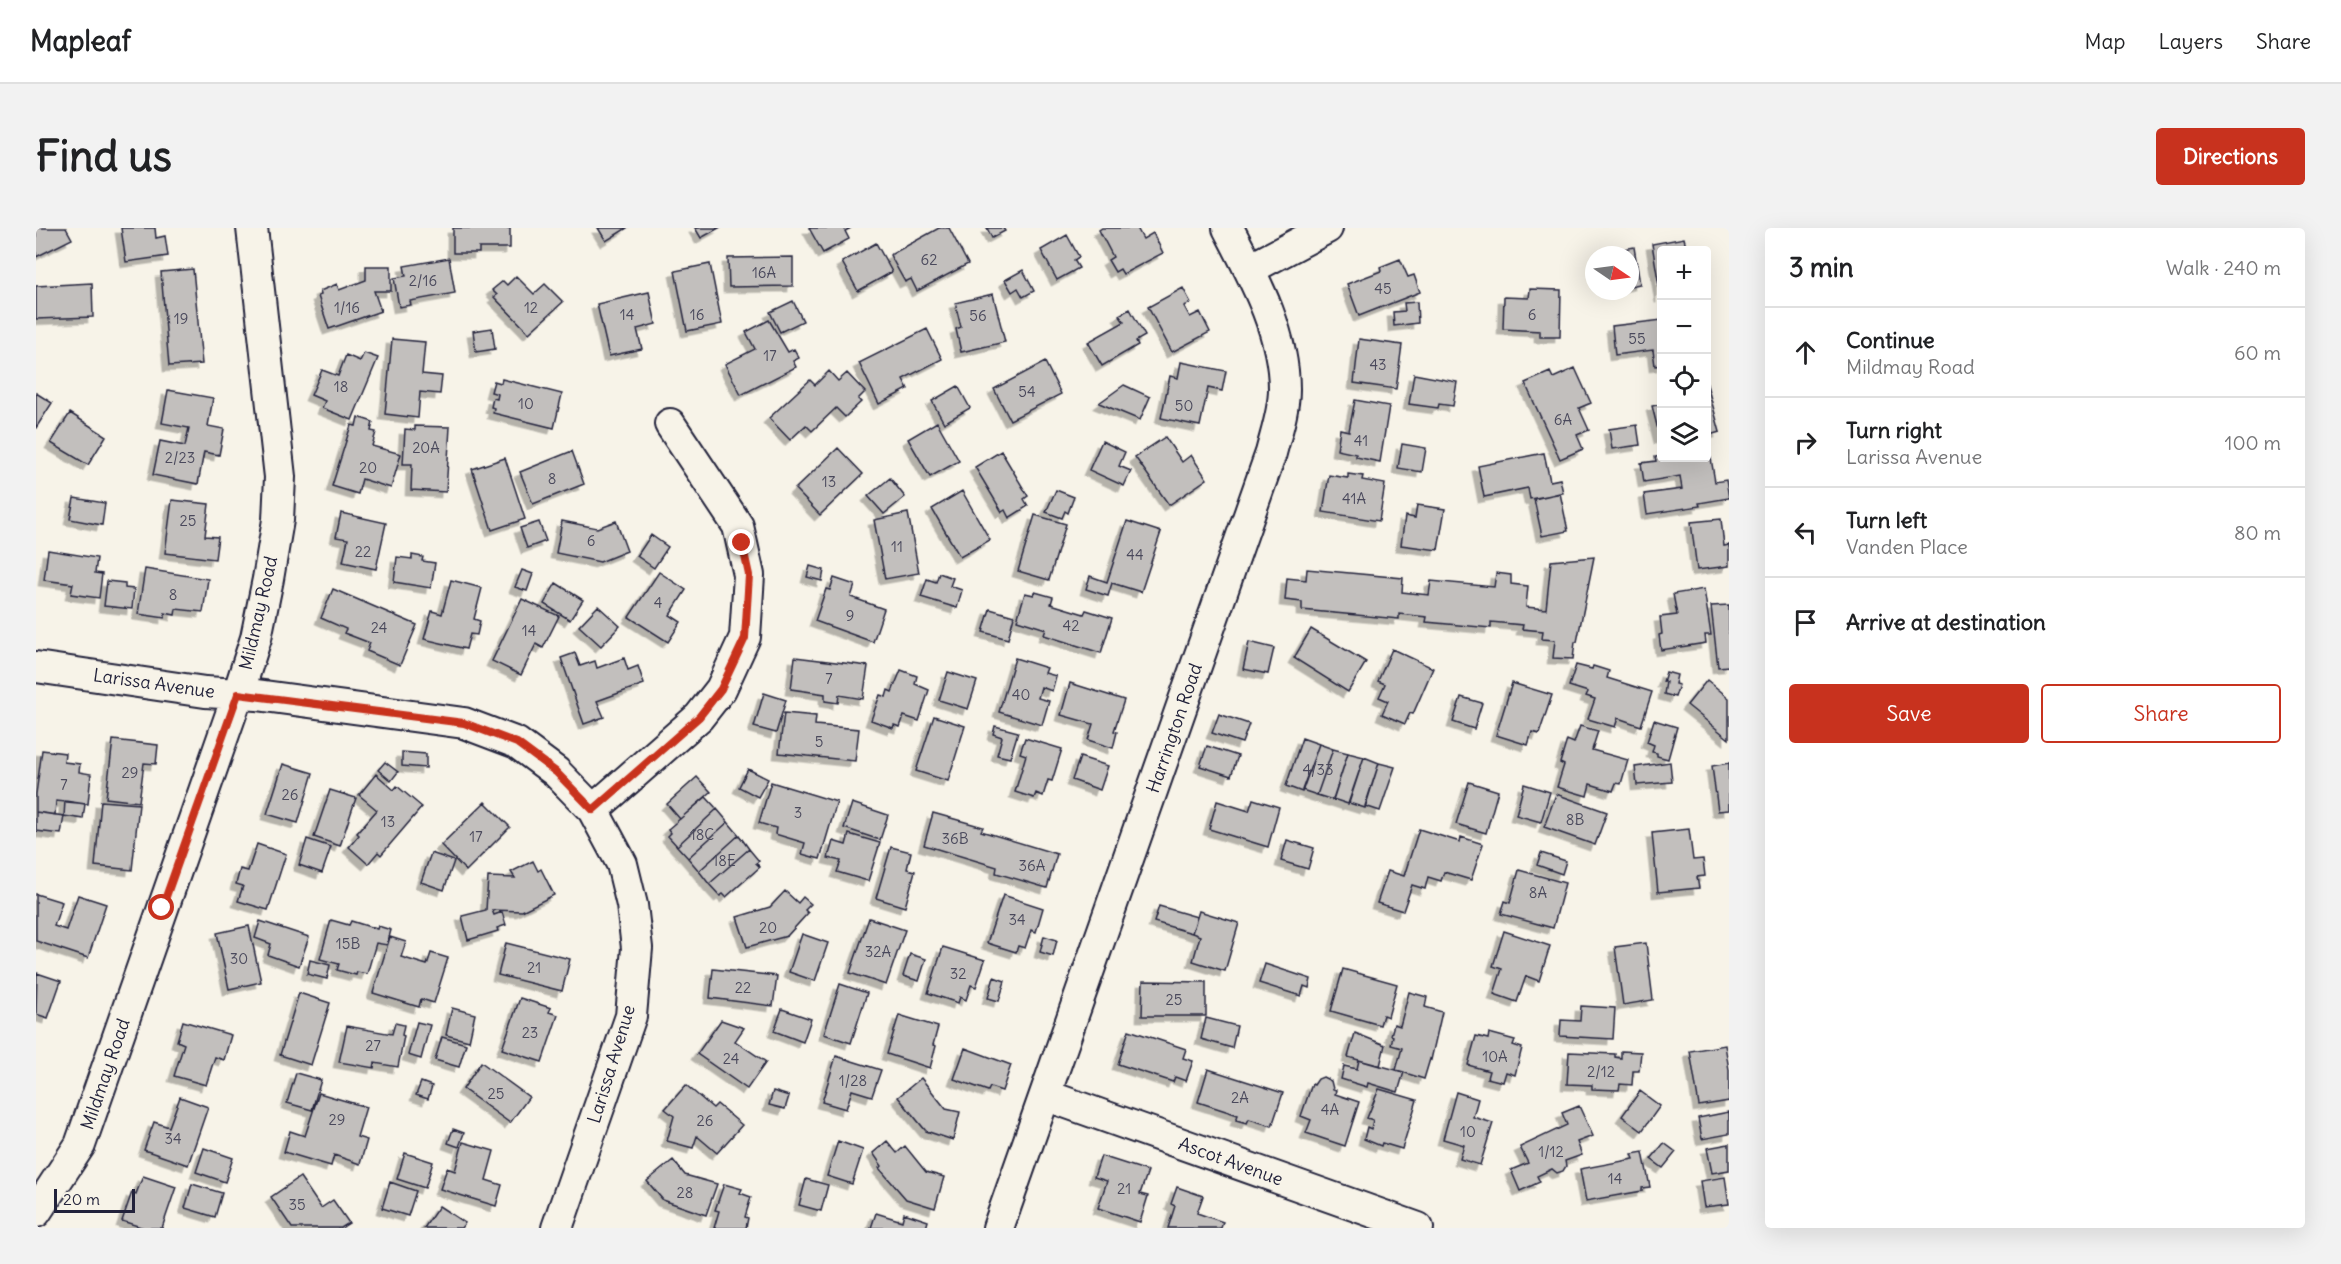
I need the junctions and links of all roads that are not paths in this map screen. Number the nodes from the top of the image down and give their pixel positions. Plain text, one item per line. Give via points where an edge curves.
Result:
1 (252, 228) edge
2 (1228, 228) edge
3 (1327, 228) edge
4 (1250, 269) junction
5 (670, 424) dead end
6 (36, 667) edge
7 (238, 694) junction
8 (593, 810) junction
9 (1045, 1095) junction
10 (36, 1212) edge
11 (557, 1228) edge
12 (998, 1228) edge
13 (1418, 1228) edge

1 - 7 street, Mildmay Road via 280,488 261,615
2 - 4 street, Harrington Road
3 - 4 street
4 - 9 street, Harrington Road via 1278,340 1284,390 1279,423
5 - 8 street via 738,526 749,575 745,638 721,689 699,717
6 - 7 street, Larissa Avenue
7 - 8 street, Larissa Avenue via 464,723 517,743 556,772
7 - 10 street, Mildmay Road via 80,1145
8 - 11 street, Larissa Avenue via 622,864 637,948 631,1016
9 - 12 street, Harrington Road
9 - 13 street, Ascot Avenue

